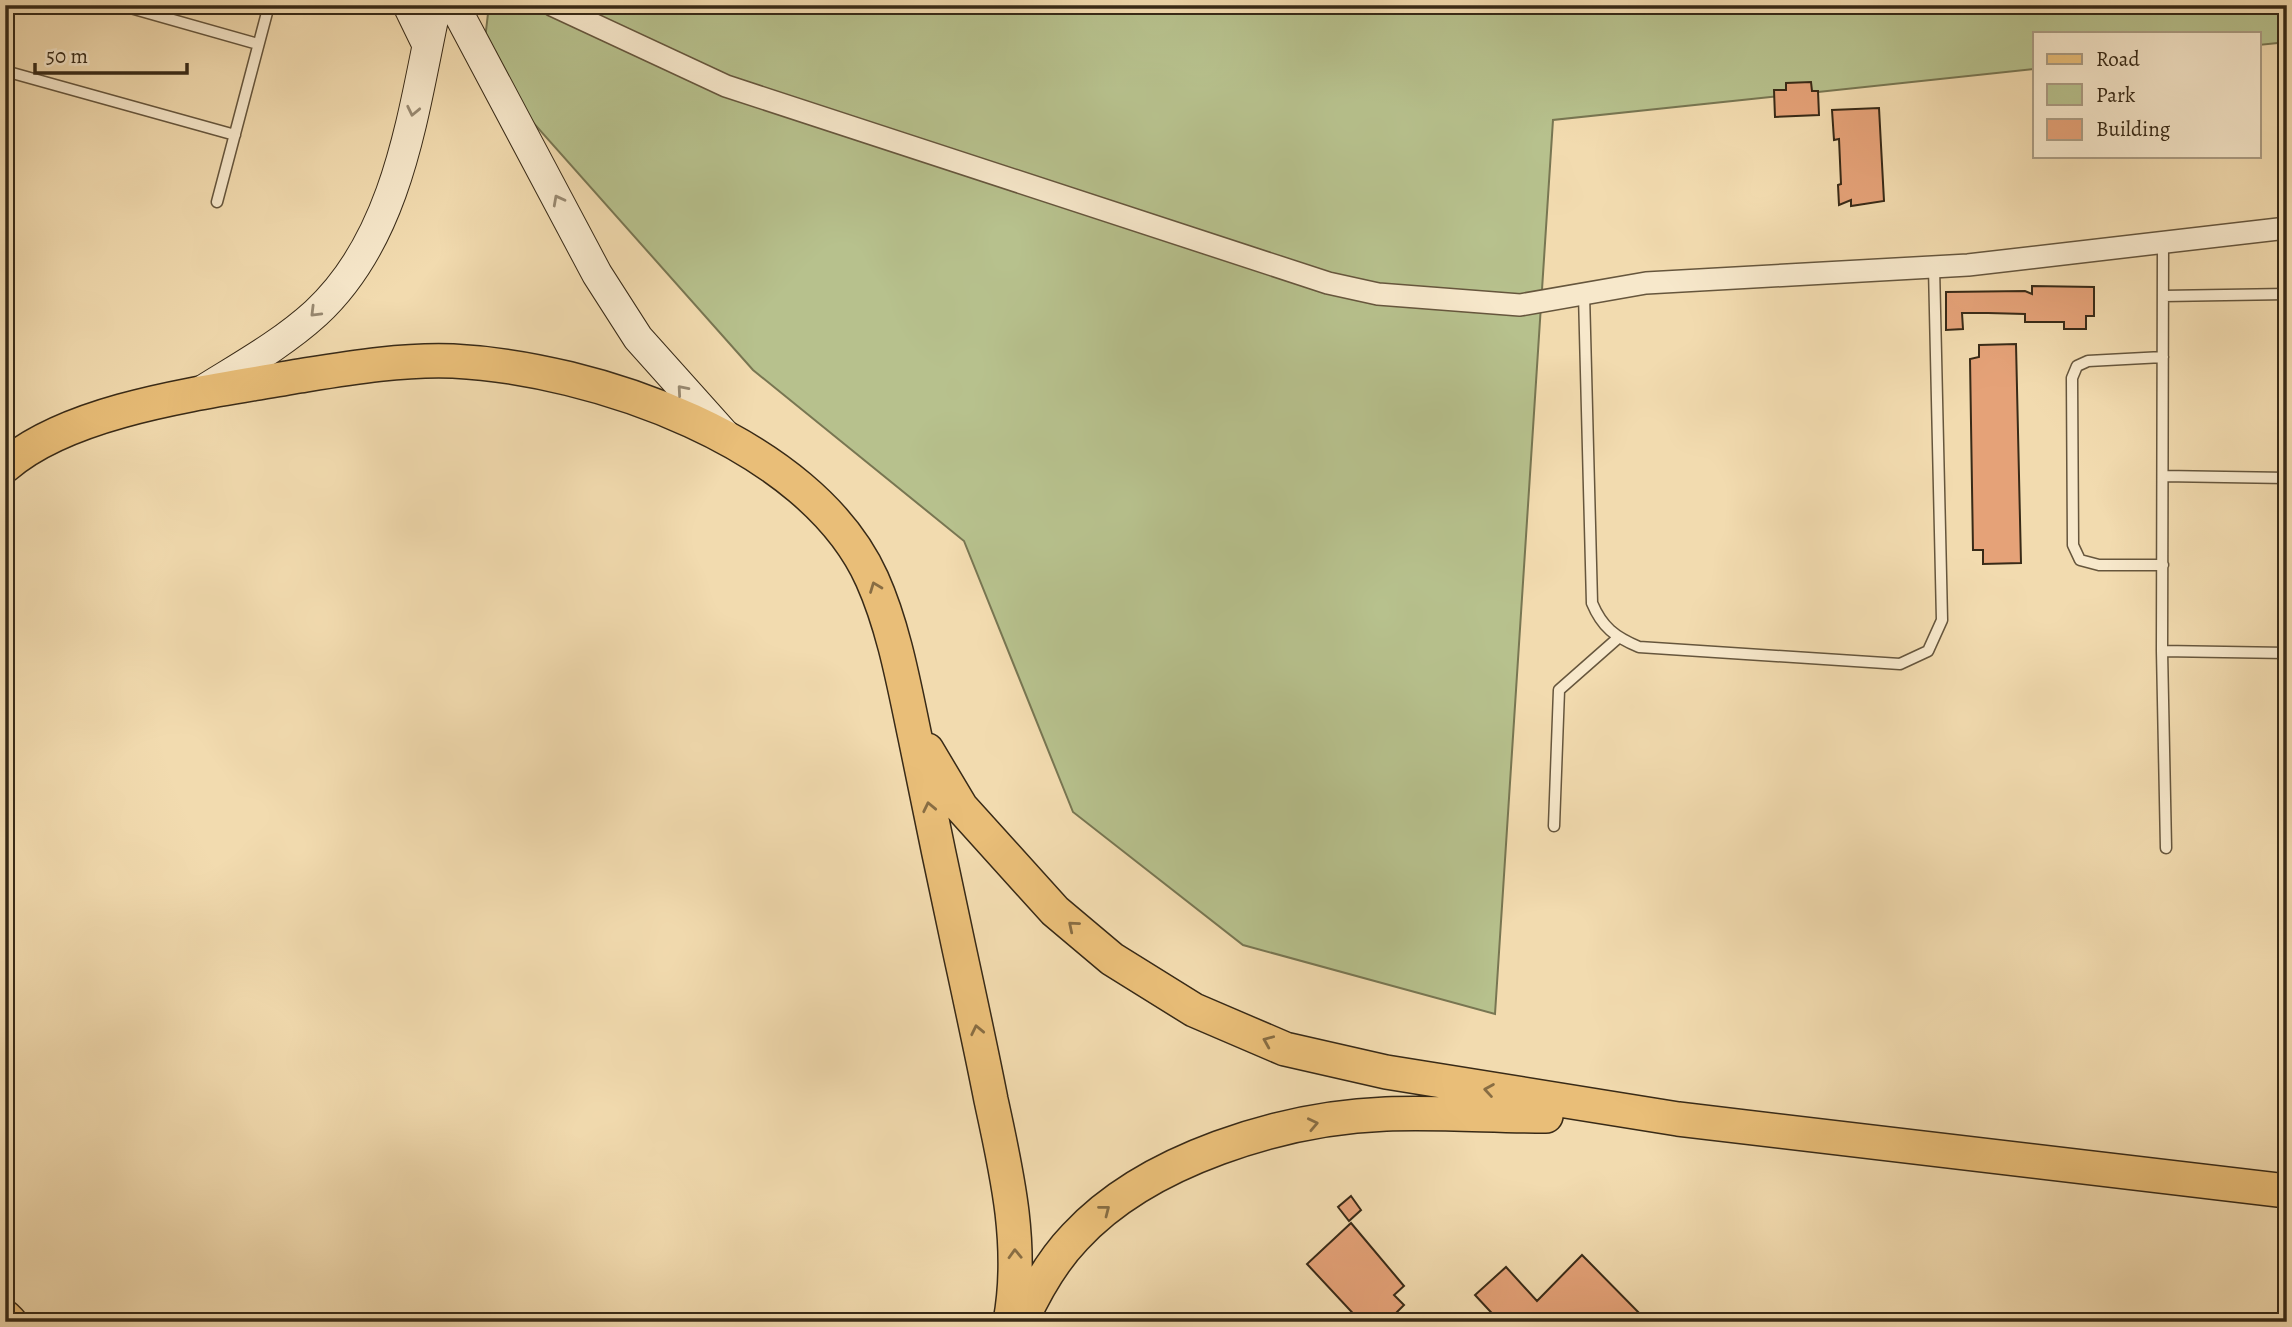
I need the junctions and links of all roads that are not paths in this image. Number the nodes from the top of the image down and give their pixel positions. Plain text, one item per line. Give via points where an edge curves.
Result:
1 (120, 5) edge
2 (269, 5) edge
3 (408, 5) edge
4 (436, 5) edge
5 (454, 5) edge
6 (552, 5) edge
7 (258, 44) junction
8 (427, 44) junction
9 (5, 71) edge
10 (235, 135) junction
11 (217, 202) dead end
12 (2287, 228) edge
13 (2163, 242) junction
14 (1934, 267) junction
15 (1584, 294) junction
16 (2287, 294) edge
17 (2163, 296) junction
18 (2163, 357) junction
19 (196, 395) junction
20 (729, 439) junction
21 (5, 466) edge
22 (2163, 476) junction
23 (2287, 478) edge
24 (2163, 565) junction
25 (1618, 638) junction
26 (2162, 651) junction
27 (2287, 653) edge
28 (906, 695) junction
29 (1554, 826) dead end
30 (2166, 848) dead end
31 (1678, 1119) junction
32 (2287, 1191) edge
33 (5, 1317) edge
34 (10, 1322) edge
35 (1010, 1322) edge
36 (1021, 1322) edge

1 - 7 lane
2 - 7 lane
3 - 8 street
4 - 8 street
20 -> 5 street via 638,338 604,285
6 - 15 street via 726,86 1328,284 1378,294 1520,305
7 - 10 lane
8 -> 19 street via 402,162 356,263 319,310 285,340
9 - 10 lane
10 - 11 lane
12 - 13 street
13 - 14 street
13 - 17 lane
14 - 15 street via 1646,284
14 - 25 lane via 1942,620 1928,651 1900,664 1639,646
15 - 25 lane via 1592,603 1600,621
16 - 17 lane
17 - 18 lane
18 - 22 lane
18 - 24 lane via 2088,361 2077,366 2072,379 2073,545 2080,560 2099,565
19 - 20 main road via 333,370 451,361 585,382 634,396
19 - 21 main road via 88,421 51,435
28 -> 20 main road via 881,603 853,545 827,514 784,476
22 - 23 lane
22 - 24 lane
24 - 26 lane
25 - 29 lane via 1559,690
26 - 27 lane
26 - 30 lane
31 -> 28 main road via 1386,1072 1285,1049 1194,1010 1112,959 1055,911 1005,859 961,807 932,762
35 -> 28 main road via 1016,1263 1007,1174
31 - 32 main road
36 -> 31 main road via 1050,1268 1075,1236 1129,1191 1258,1136 1385,1114
33 - 34 main road

